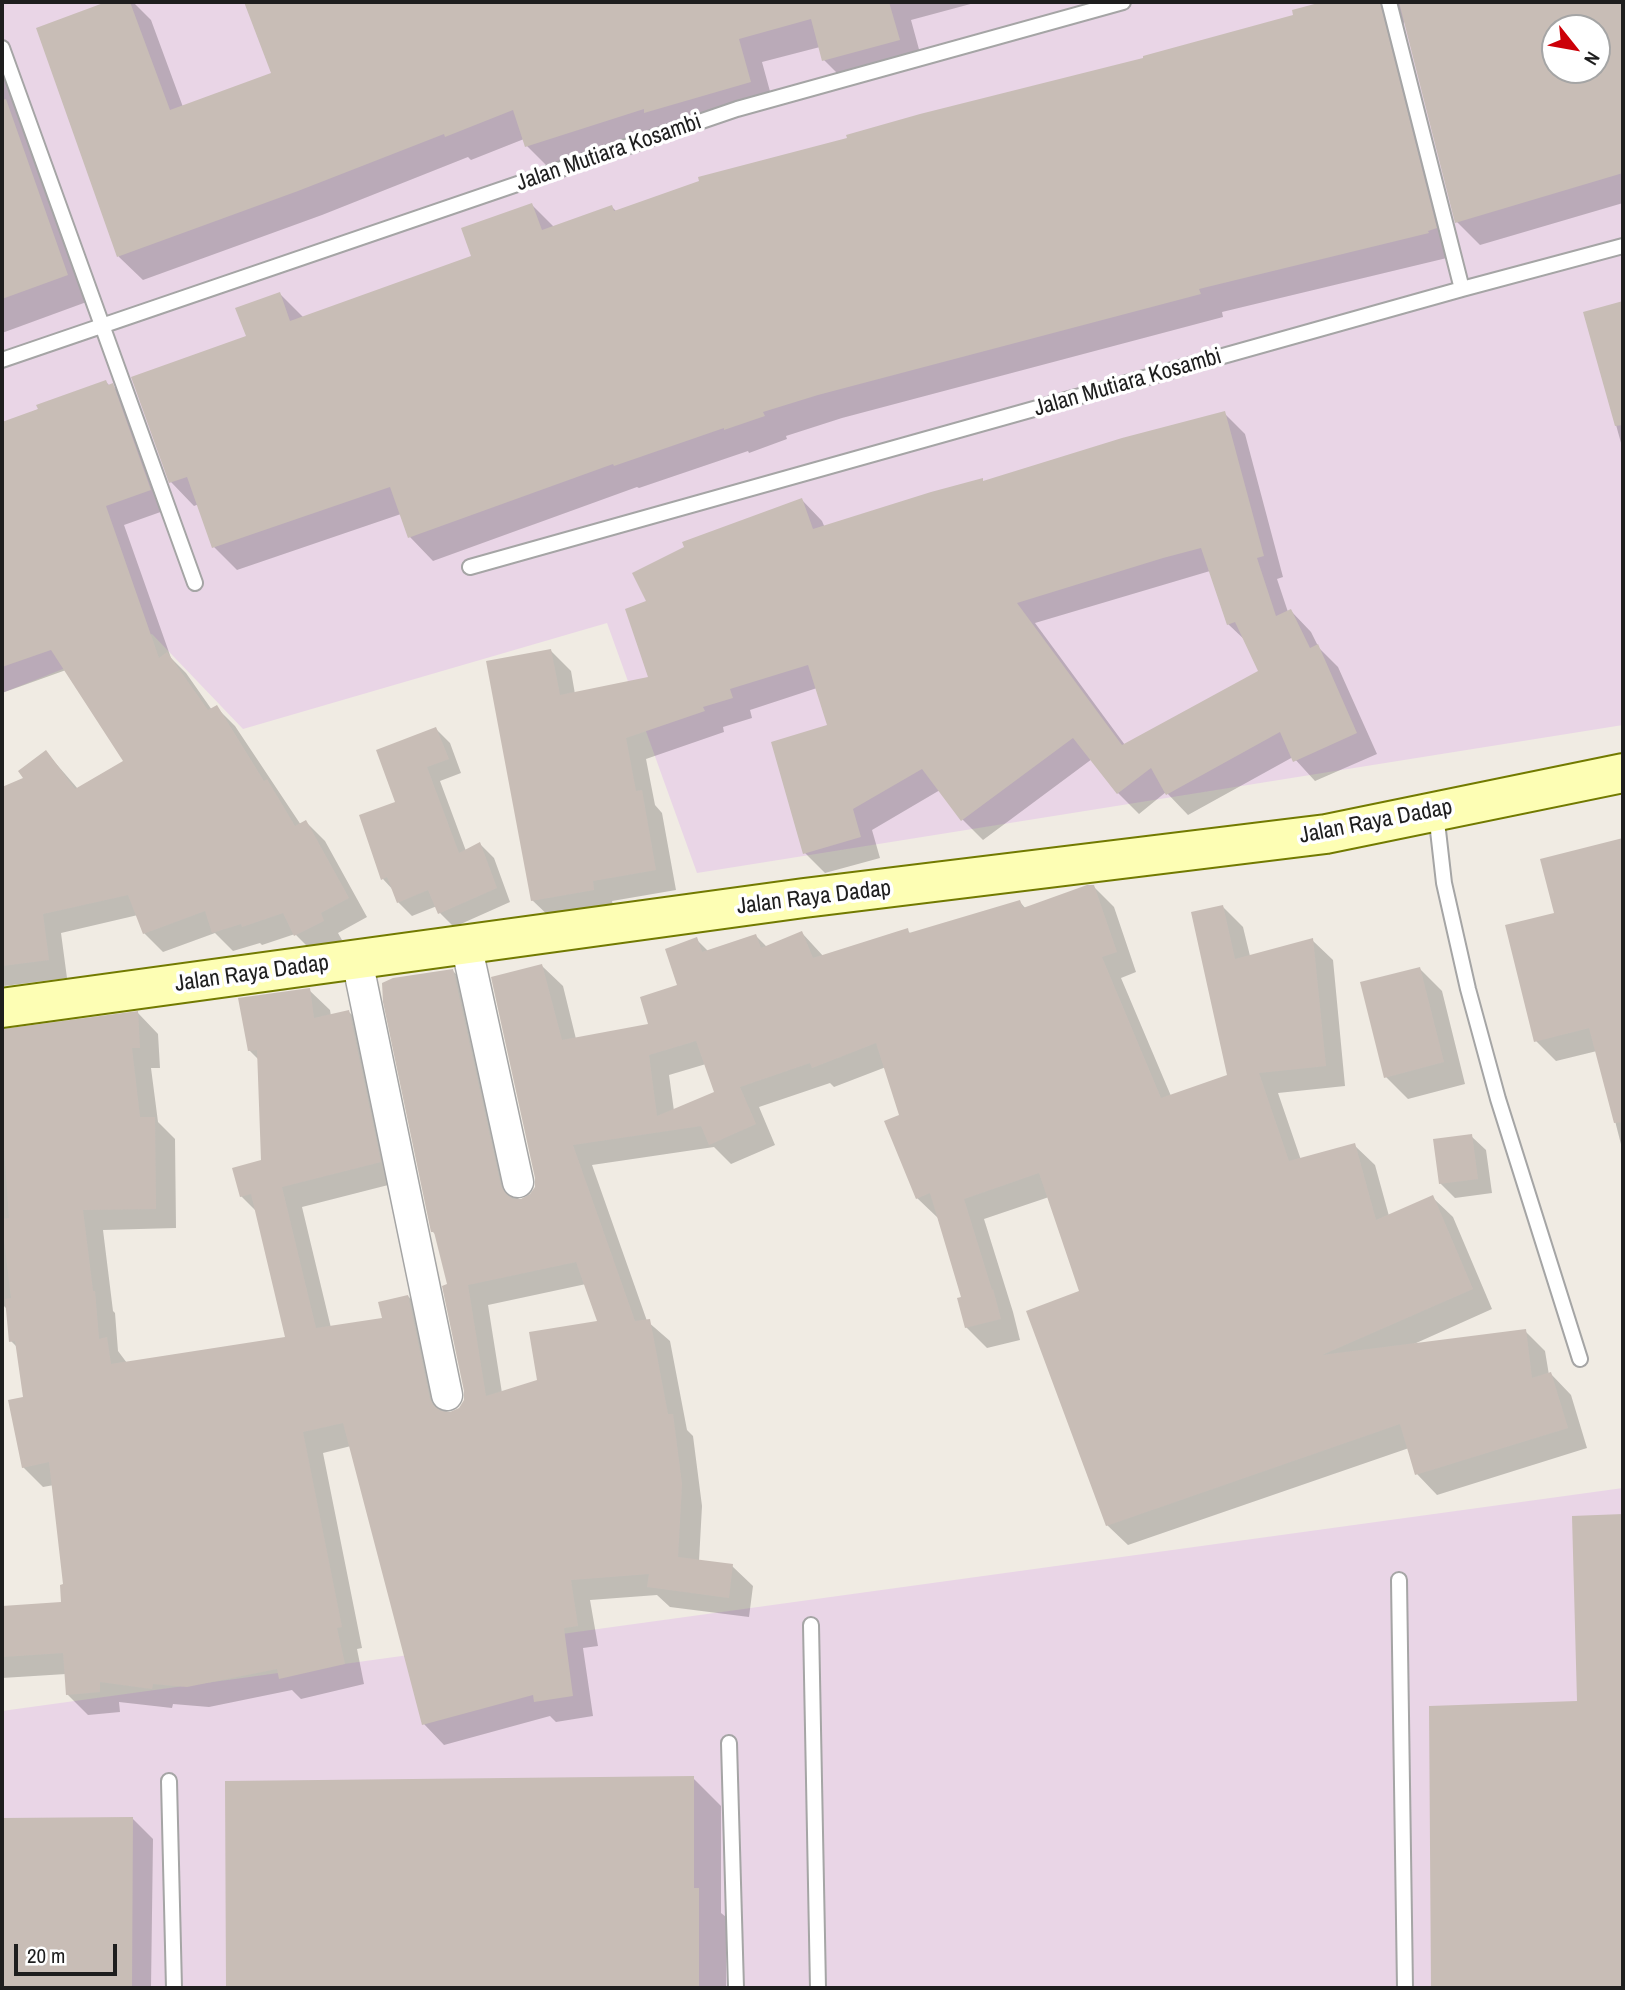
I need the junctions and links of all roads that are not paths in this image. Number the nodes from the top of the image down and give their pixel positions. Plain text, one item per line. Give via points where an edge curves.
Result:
1 (1124, 2) edge
2 (1389, 2) edge
3 (2, 48) edge
4 (1623, 246) edge
5 (1462, 289) junction
6 (102, 326) junction
7 (2, 360) edge
8 (470, 567) dead end
9 (195, 583) dead end
10 (1623, 773) edge
11 (1436, 811) junction
12 (466, 944) junction
13 (356, 960) junction
14 (2, 1008) edge
15 (518, 1182) dead end
16 (1580, 1359) dead end
17 (447, 1395) dead end
18 (1399, 1580) dead end
19 (811, 1625) dead end
20 (729, 1743) dead end
21 (169, 1781) dead end
22 (174, 1988) edge
23 (736, 1988) edge
24 (818, 1988) edge
25 (1405, 1988) edge

1 - 6 lane, Jalan Mutiara Kosambi via 737,109
2 - 5 lane
3 - 6 lane
4 - 5 lane, Jalan Mutiara Kosambi
5 - 8 lane, Jalan Mutiara Kosambi
6 - 7 lane, Jalan Mutiara Kosambi
6 - 9 lane
10 - 11 main road, Jalan Raya Dadap
11 - 12 main road, Jalan Raya Dadap via 1326,834
11 - 16 lane via 1444,883 1468,989
12 - 13 main road, Jalan Raya Dadap
12 - 15 street
13 - 14 main road, Jalan Raya Dadap
13 - 17 street
18 - 25 lane
19 - 24 lane
20 - 23 lane
21 - 22 lane

